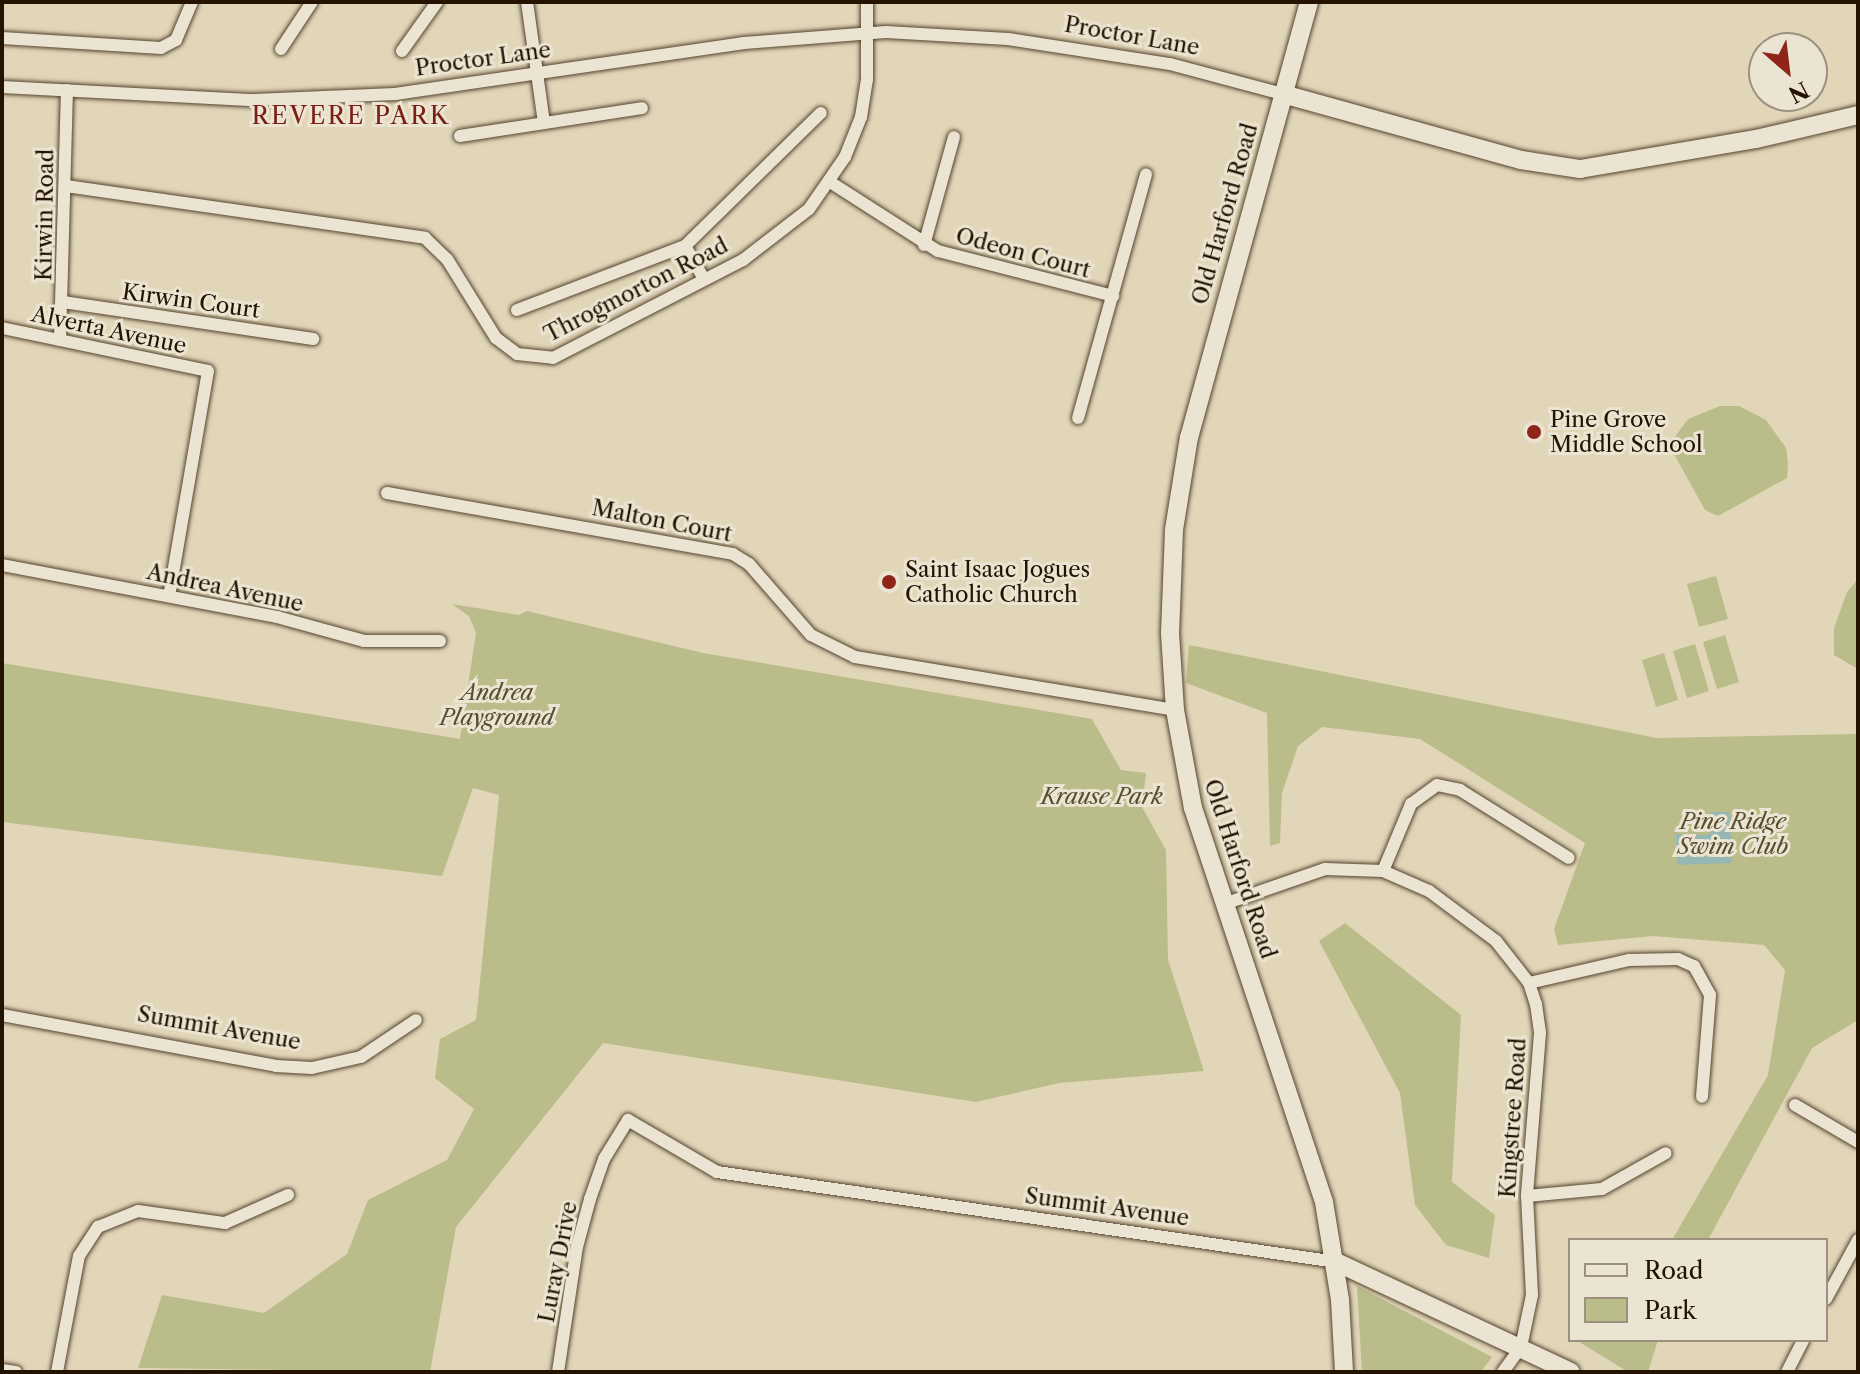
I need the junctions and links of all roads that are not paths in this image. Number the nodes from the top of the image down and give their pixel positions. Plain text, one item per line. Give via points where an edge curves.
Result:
1 (192, 2) edge
2 (312, 2) edge
3 (437, 2) edge
4 (527, 2) edge
5 (867, 2) edge
6 (1309, 2) edge
7 (867, 33) junction
8 (2, 38) edge
9 (281, 49) dead end
10 (402, 51) dead end
11 (536, 77) junction
12 (2, 87) edge
13 (67, 90) junction
14 (1283, 94) junction
15 (642, 108) dead end
16 (821, 113) dead end
17 (1858, 115) edge
18 (544, 123) junction
19 (460, 136) dead end
20 (954, 137) dead end
21 (1146, 174) dead end
22 (830, 182) junction
23 (66, 186) junction
24 (924, 245) junction
25 (685, 246) junction
26 (704, 279) junction
27 (1113, 296) junction
28 (63, 302) junction
29 (517, 310) dead end
30 (2, 328) edge
31 (313, 339) dead end
32 (60, 340) junction
33 (1078, 418) dead end
34 (387, 493) dead end
35 (2, 565) edge
36 (169, 596) junction
37 (440, 641) dead end
38 (1175, 710) junction
39 (1569, 858) dead end
40 (1383, 871) junction
41 (1224, 904) junction
42 (1529, 983) junction
43 (2, 1015) edge
44 (416, 1020) dead end
45 (1702, 1097) dead end
46 (1795, 1105) dead end
47 (628, 1120) joint
48 (1858, 1142) edge
49 (1666, 1153) dead end
50 (288, 1195) dead end
51 (1527, 1196) junction
52 (1858, 1240) edge
53 (1336, 1262) junction
54 (1828, 1295) edge
55 (1800, 1342) edge
56 (1521, 1347) junction
57 (2, 1370) edge
58 (16, 1372) edge
59 (57, 1372) edge
60 (558, 1372) edge
61 (1344, 1372) edge
62 (1503, 1372) edge
63 (1571, 1372) edge
64 (1787, 1372) edge

1 - 8 street via 176,40 161,48
2 - 9 street
3 - 10 street
4 - 11 street
5 - 7 street, Throgmorton Road
6 - 14 street, Old Harford Road
7 - 11 street, Proctor Lane via 744,43
7 - 14 street, Proctor Lane via 1008,39 1170,64
7 - 22 street, Throgmorton Road via 861,117
11 - 13 street, Proctor Lane via 395,94 283,99
11 - 18 street
12 - 13 street, Proctor Lane
13 - 23 street, Kirwin Road
14 - 17 street, Proctor Lane via 1521,160 1580,169 1756,139
14 - 38 street, Old Harford Road via 1181,477 1169,605
15 - 18 street
16 - 25 street
18 - 19 street
20 - 24 street, Odeon Court
21 - 27 street, Odeon Court
22 - 24 street, Odeon Court
22 - 26 street, Throgmorton Road via 790,227
23 - 26 street, Throgmorton Road via 425,238 447,259 496,338 532,358 564,354
23 - 28 street, Kirwin Road
24 - 27 street, Odeon Court
25 - 26 street
25 - 29 street
27 - 33 street, Odeon Court
28 - 31 street, Kirwin Court
28 - 32 street, Kirwin Road
30 - 32 street, Alverta Avenue
32 - 36 street, Alverta Avenue via 208,371
34 - 38 street, Malton Court via 733,554 749,564 811,635 855,657
35 - 36 street, Andrea Avenue
36 - 37 street, Andrea Avenue via 364,641
38 - 41 street, Old Harford Road via 1193,808
39 - 40 street via 1460,790 1437,785 1411,804
40 - 41 street via 1325,869
40 - 42 street, Kingstree Road via 1429,891 1468,917 1496,941
41 - 53 street, Old Harford Road via 1310,1152
42 - 45 street via 1629,960 1678,959 1694,966 1710,995
42 - 51 street, Kingstree Road via 1540,1033
43 - 44 street, Summit Avenue via 312,1068 361,1057
46 - 48 street
47 - 53 street, Summit Avenue via 717,1172
47 - 60 street, Luray Drive via 604,1159 587,1211
49 - 51 street via 1602,1189
50 - 59 street via 225,1223 138,1211 98,1227 79,1256
51 - 56 street, Kingstree Road via 1532,1295
52 - 54 street
53 - 56 street, Summit Avenue
53 - 61 street, Old Harford Road
55 - 64 street
56 - 62 street
56 - 63 street, Summit Avenue
57 - 58 street

